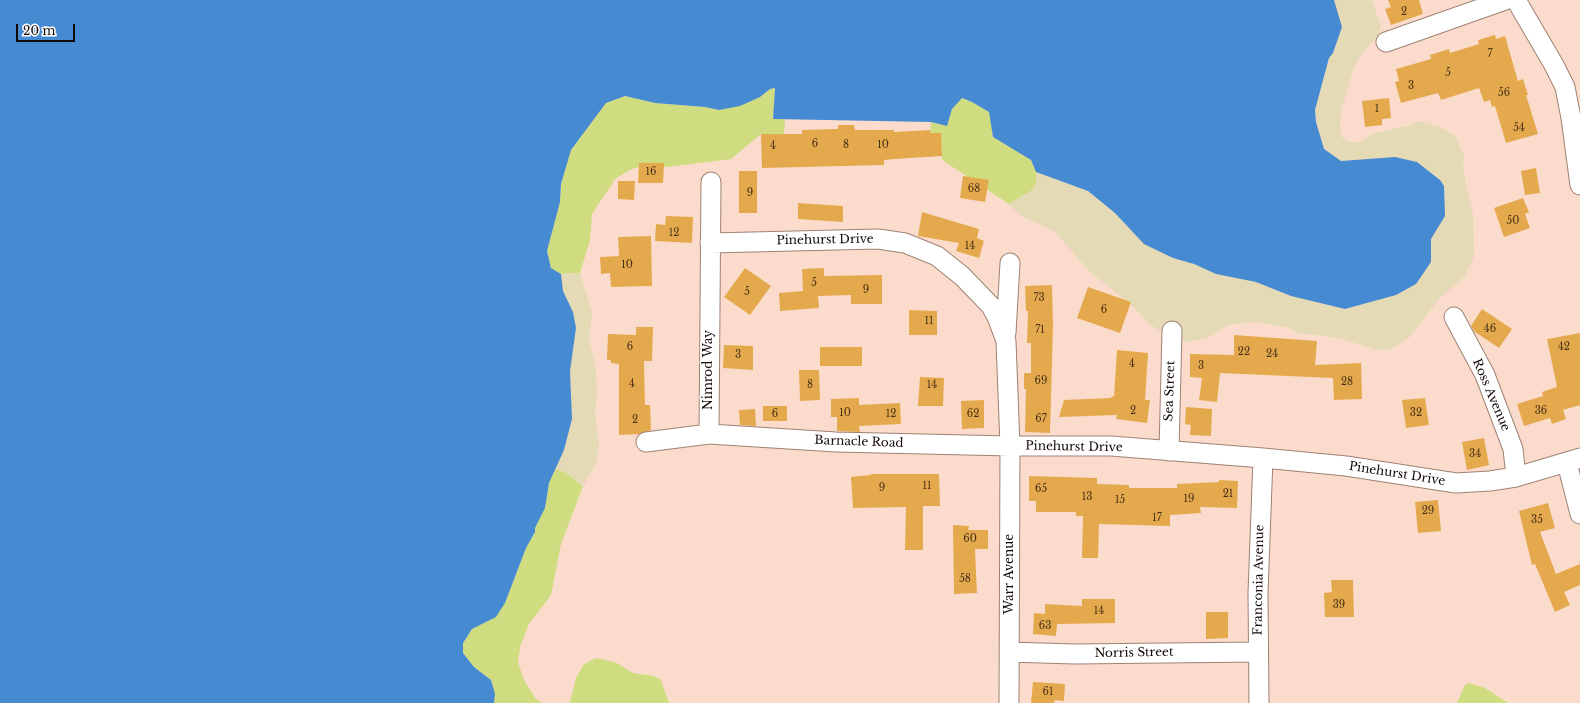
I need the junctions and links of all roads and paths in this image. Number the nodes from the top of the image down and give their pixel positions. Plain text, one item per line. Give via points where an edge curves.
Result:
1 (1505, 0) edge
2 (1516, 0) edge
3 (1386, 42) dead end
4 (710, 182) dead end
5 (1580, 185) edge
6 (710, 243) junction
7 (1010, 263) dead end
8 (1454, 316) dead end
9 (1172, 331) dead end
10 (1006, 341) junction
11 (709, 434) junction
12 (646, 442) dead end
13 (1010, 446) junction
14 (1168, 451) junction
15 (1263, 458) junction
16 (1573, 460) edge
17 (1516, 477) junction
18 (1580, 514) edge
19 (1009, 652) junction
20 (1258, 652) junction
21 (1009, 703) edge
22 (1259, 703) edge

1 - 3 street
2 - 5 street via 1565,87
4 - 6 street, Nimrod Way
6 - 10 street, Pinehurst Drive via 878,239 905,243 937,256 962,276 991,306 998,317
6 - 11 street, Nimrod Way
7 - 10 street
8 - 17 street, Ross Avenue via 1485,375 1513,449
9 - 14 street, Sea Street
10 - 13 street, Pinehurst Drive
11 - 12 street
11 - 13 street, Barnacle Road via 836,442
13 - 14 street, Pinehurst Drive via 1111,446
13 - 19 street, Warr Avenue
14 - 15 street, Pinehurst Drive
15 - 17 street, Pinehurst Drive via 1346,466 1444,482 1479,482
15 - 20 street, Franconia Avenue
16 - 17 street, Pinehurst Drive
16 - 18 street
19 - 20 street, Norris Street
19 - 21 street, Warr Avenue
20 - 22 street, Franconia Avenue

